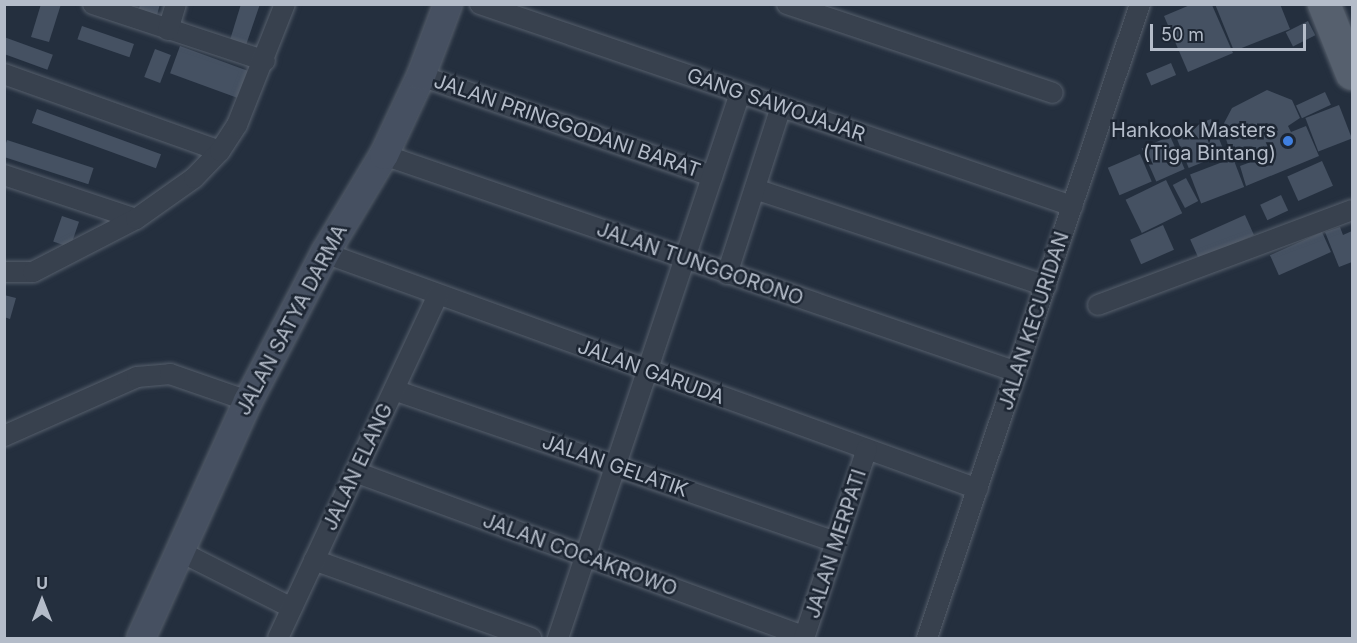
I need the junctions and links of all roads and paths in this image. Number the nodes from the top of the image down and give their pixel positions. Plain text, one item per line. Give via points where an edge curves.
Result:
1 (93, 4) edge
2 (176, 4) edge
3 (285, 4) edge
4 (448, 4) edge
5 (480, 4) edge
6 (787, 4) edge
7 (1324, 4) edge
8 (1136, 6) edge
9 (819, 10) edge
10 (168, 30) junction
11 (266, 61) junction
12 (4, 74) edge
13 (1353, 74) edge
14 (421, 76) junction
15 (740, 93) junction
16 (1053, 93) dead end
17 (781, 107) junction
18 (220, 151) junction
19 (384, 155) junction
20 (4, 175) edge
21 (712, 176) junction
22 (755, 189) junction
23 (1072, 206) junction
24 (1353, 210) edge
25 (136, 219) junction
26 (325, 253) junction
27 (684, 259) junction
28 (4, 272) edge
29 (728, 274) junction
30 (1046, 286) junction
31 (438, 295) junction
32 (1098, 305) dead end
33 (647, 371) junction
34 (1017, 372) junction
35 (393, 390) junction
36 (248, 401) junction
37 (4, 436) edge
38 (867, 449) junction
39 (615, 466) junction
40 (355, 472) junction
41 (978, 489) junction
42 (836, 542) junction
43 (182, 552) junction
44 (585, 557) junction
45 (314, 560) junction
46 (292, 608) junction
47 (805, 638) edge
48 (141, 639) edge
49 (278, 639) edge
50 (531, 639) edge
51 (558, 639) edge
52 (927, 639) edge

1 - 10 street
2 - 10 street
3 - 11 street
4 - 14 main road, JALAN SATYA DARMA
5 - 15 street, GANG SAWOJAJAR
6 - 9 street
7 - 13 main road
8 - 23 street, JALAN KECURIDAN
9 - 16 street
10 - 11 street
11 - 18 street via 246,107
12 - 18 street
14 - 19 main road, JALAN SATYA DARMA
14 - 21 street, JALAN PRINGGODANI BARAT
15 - 17 street, GANG SAWOJAJAR
15 - 21 street
17 - 22 street
17 - 23 street, GANG SAWOJAJAR
18 - 25 street via 194,178
19 - 26 main road, JALAN SATYA DARMA
19 - 27 street, JALAN TUNGGORONO
20 - 25 street
21 - 27 street
22 - 29 street
22 - 30 street
23 - 30 street, JALAN KECURIDAN
24 - 32 street
25 - 28 street via 33,272
26 - 31 street, JALAN GARUDA
26 - 36 main road, JALAN SATYA DARMA
27 - 29 street, JALAN TUNGGORONO
27 - 33 street
29 - 34 street, JALAN TUNGGORONO
30 - 34 street, JALAN KECURIDAN
31 - 33 street, JALAN GARUDA
31 - 35 street, JALAN ELANG
33 - 38 street, JALAN GARUDA
33 - 39 street
34 - 41 street, JALAN KECURIDAN
35 - 39 street, JALAN GELATIK
35 - 40 street, JALAN ELANG
36 - 37 street via 170,374 137,377
36 - 43 main road, JALAN SATYA DARMA
38 - 41 street, JALAN GARUDA
38 - 42 street, JALAN MERPATI
39 - 42 street, JALAN GELATIK
39 - 44 street
40 - 44 street, JALAN COCAKROWO
40 - 45 street, JALAN ELANG
41 - 52 street, JALAN KECURIDAN
42 - 47 street, JALAN MERPATI
43 - 46 street
43 - 48 main road, JALAN SATYA DARMA
44 - 47 street, JALAN COCAKROWO
44 - 51 street
45 - 46 street, JALAN ELANG
45 - 50 street
46 - 49 street, JALAN ELANG

